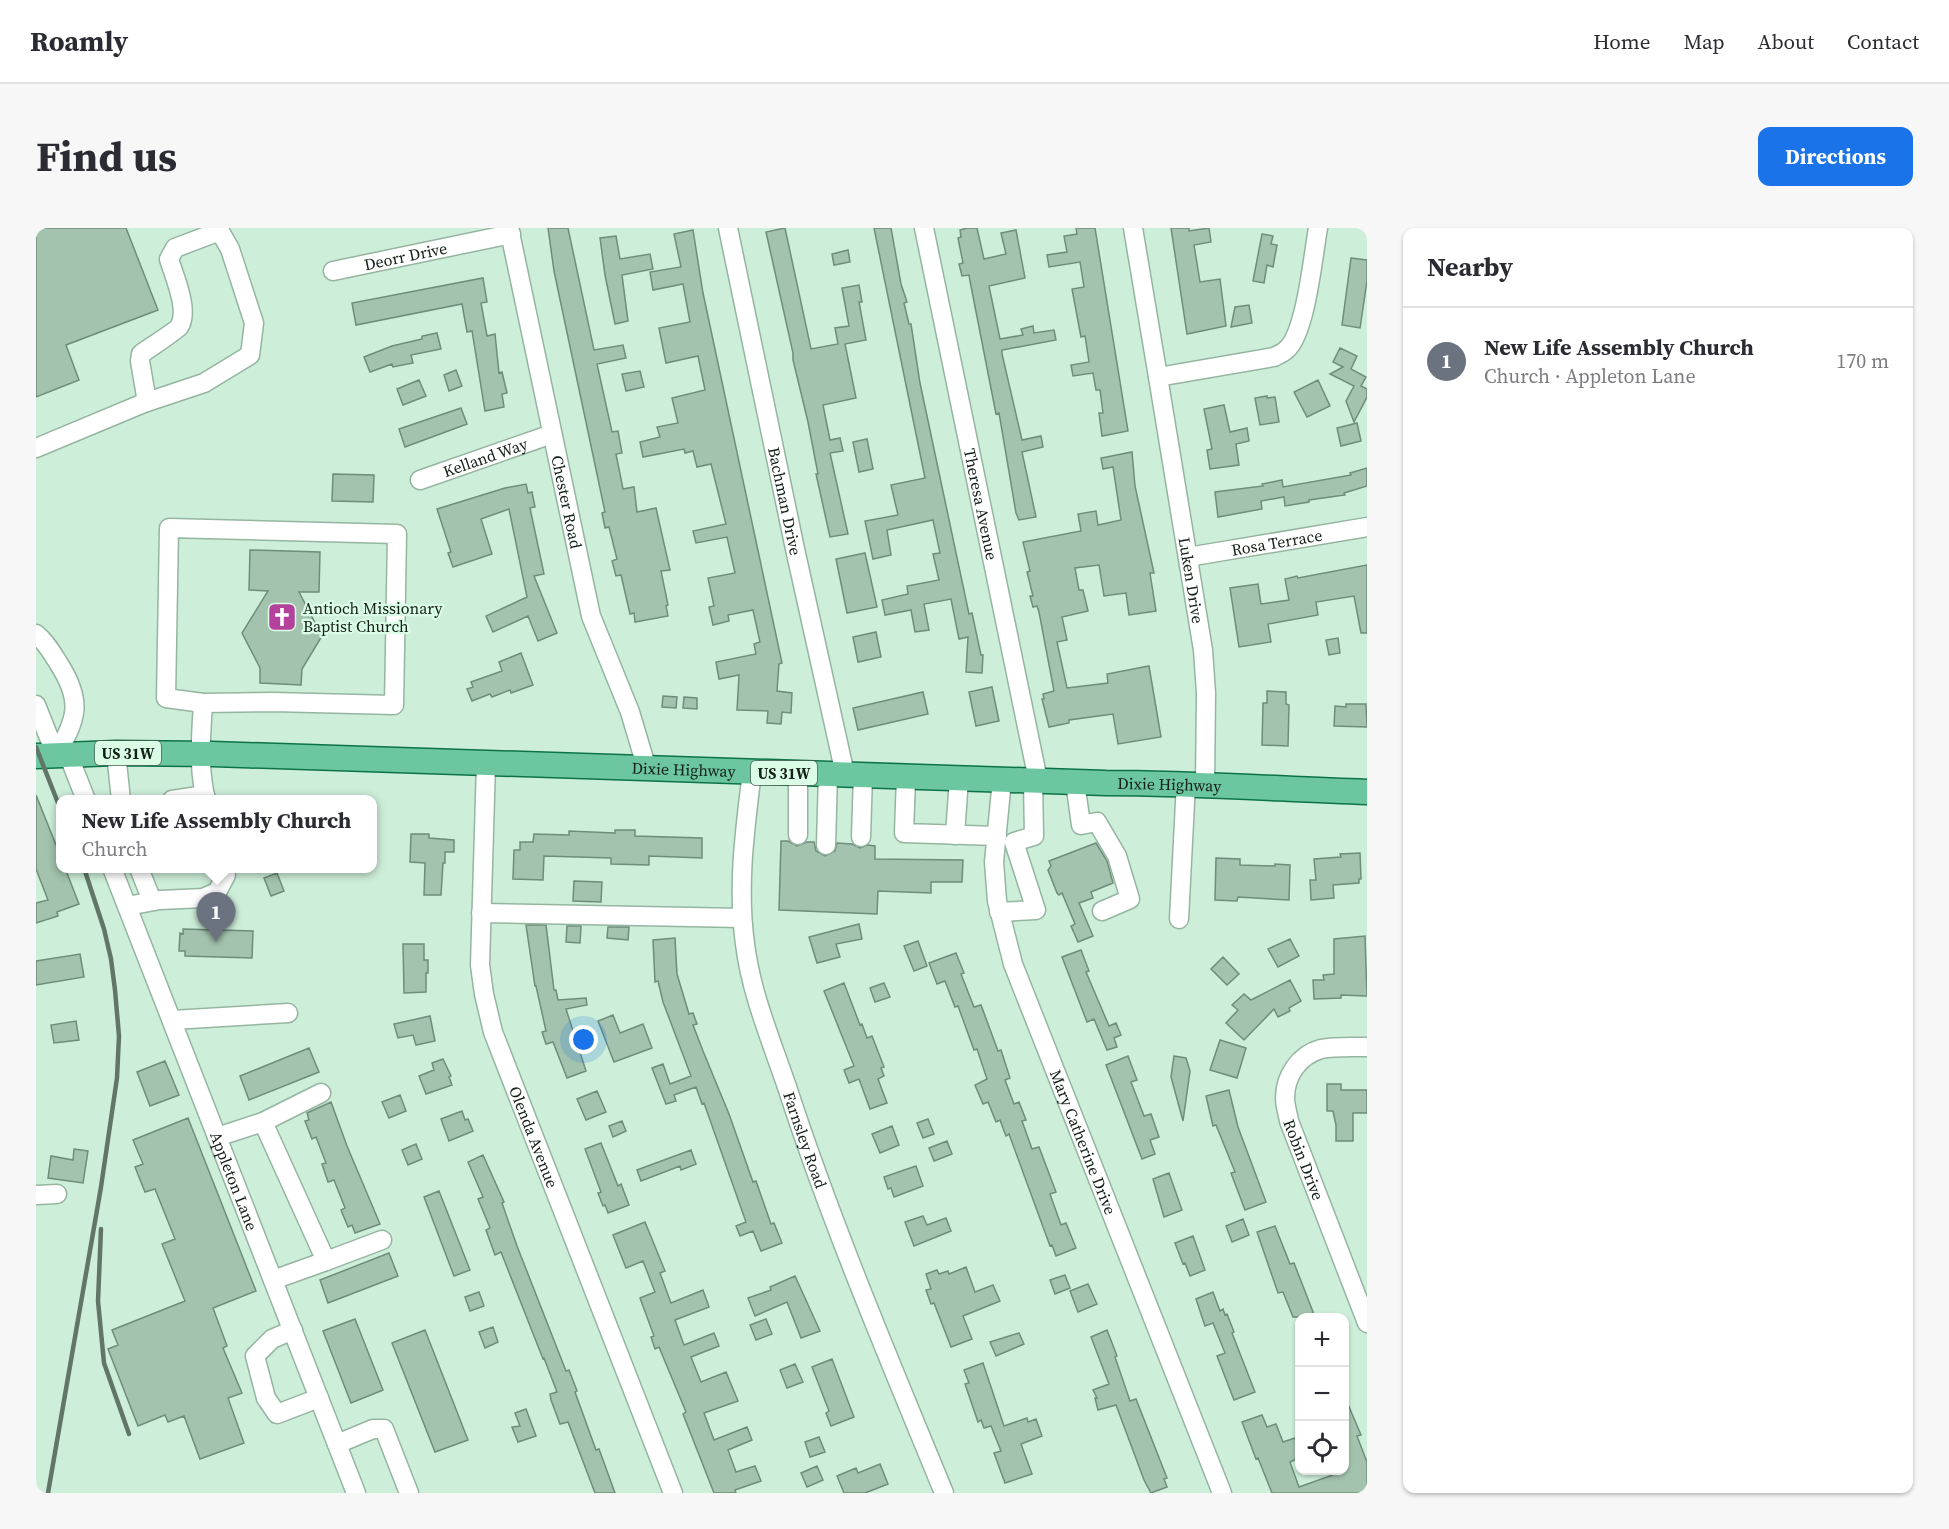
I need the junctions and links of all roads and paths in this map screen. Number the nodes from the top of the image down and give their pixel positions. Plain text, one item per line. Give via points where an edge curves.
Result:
1 (728, 228) edge
2 (924, 228) edge
3 (1133, 228) edge
4 (1318, 228) edge
5 (219, 230) edge
6 (510, 231) edge
7 (333, 271) dead end
8 (1158, 377) junction
9 (147, 402) junction
10 (552, 434) junction
11 (36, 448) edge
12 (420, 480) dead end
13 (1367, 527) edge
14 (1188, 557) junction
15 (36, 634) edge
16 (203, 703) junction
17 (36, 705) edge
18 (116, 753) junction
19 (200, 754) junction
20 (53, 755) edge
21 (486, 764) junction
22 (648, 769) junction
23 (753, 772) junction
24 (798, 774) junction
25 (845, 774) junction
26 (906, 777) junction
27 (959, 778) junction
28 (1002, 780) junction
29 (1036, 780) junction
30 (1075, 782) junction
31 (1195, 783) junction
32 (1367, 792) edge
33 (82, 795) edge
34 (121, 795) edge
35 (205, 795) edge
36 (798, 835) dead end
37 (955, 835) junction
38 (997, 836) junction
39 (861, 837) dead end
40 (826, 844) dead end
41 (114, 873) edge
42 (141, 873) edge
43 (226, 873) edge
44 (152, 901) junction
45 (127, 906) junction
46 (1102, 910) dead end
47 (999, 912) junction
48 (481, 913) junction
49 (742, 918) junction
50 (1179, 919) dead end
51 (288, 1013) dead end
52 (172, 1020) junction
53 (1367, 1047) edge
54 (321, 1093) dead end
55 (262, 1122) junction
56 (217, 1137) junction
57 (57, 1194) dead end
58 (36, 1195) edge
59 (382, 1240) dead end
60 (326, 1261) junction
61 (273, 1280) junction
62 (1367, 1323) edge
63 (292, 1330) junction
64 (319, 1398) junction
65 (337, 1444) junction
66 (356, 1493) edge
67 (409, 1493) edge
68 (673, 1493) edge
69 (944, 1493) edge
70 (1222, 1493) edge

1 - 25 street, Bachman Drive
2 - 29 street, Theresa Avenue
3 - 8 street, Luken Drive
4 - 8 street via 1303,314 1288,350 1274,357
5 - 9 street via 176,248 169,259 183,316 179,328 141,354
5 - 9 street via 230,249 254,323 250,355 204,383
6 - 7 street, Deorr Drive
6 - 10 street, Chester Road
8 - 14 street, Luken Drive
9 - 11 street
10 - 12 street, Kelland Way
10 - 22 street, Chester Road via 591,616 630,712
13 - 14 street, Rosa Terrace
14 - 31 street, Luken Drive via 1205,664
15 - 20 street via 70,681 76,708 71,728
16 - 16 street via 394,705 397,534 169,528 166,698
16 - 19 street
17 - 20 street
18 - 19 main road, Dixie Highway / US 31W
18 - 20 main road, Dixie Highway / US 31W
18 - 34 street
19 - 21 main road, Dixie Highway / US 31W
19 - 35 street
20 - 33 street
21 - 22 main road, Dixie Highway / US 31W
21 - 48 street, Olenda Avenue
22 - 23 main road, Dixie Highway / US 31W
23 - 24 main road, Dixie Highway / US 31W
23 - 49 street, Farnsley Road via 741,883
24 - 25 main road, Dixie Highway / US 31W
24 - 36 street
25 - 26 main road, Dixie Highway / US 31W
25 - 39 street
25 - 40 street
26 - 27 main road, Dixie Highway / US 31W
26 - 37 street via 904,833
27 - 28 main road, Dixie Highway / US 31W
27 - 37 street
28 - 29 main road, Dixie Highway / US 31W
28 - 38 street, Mary Catherine Drive
29 - 30 main road, Dixie Highway / US 31W
29 - 47 street, Theresa Avenue via 1042,834 1014,842 1036,910
30 - 31 main road, Dixie Highway / US 31W
30 - 46 street via 1081,825 1097,822 1116,856 1131,898
31 - 32 main road, Dixie Highway / US 31W
31 - 50 street, Luken Drive
37 - 38 street
38 - 47 street, Mary Catherine Drive via 994,862
41 - 45 street, Appleton Lane
42 - 44 street
43 - 44 street via 217,892 203,897
44 - 45 street
45 - 52 street, Appleton Lane
47 - 70 street, Mary Catherine Drive via 1021,987
48 - 49 street
48 - 68 street, Olenda Avenue via 480,965 493,1032
49 - 69 street, Farnsley Road via 749,967 800,1128
51 - 52 street
52 - 56 street, Appleton Lane
53 - 62 street, Robin Drive via 1323,1049 1302,1058 1292,1070 1285,1098 1289,1121
54 - 55 street
55 - 56 street
55 - 60 street
56 - 61 street, Appleton Lane
57 - 58 street
59 - 60 street
60 - 61 street
61 - 63 street, Appleton Lane
63 - 64 street, Appleton Lane
63 - 64 street via 272,1339 255,1356 266,1398 277,1414
64 - 65 street, Appleton Lane
65 - 66 street, Appleton Lane
65 - 67 street via 373,1429 384,1429

